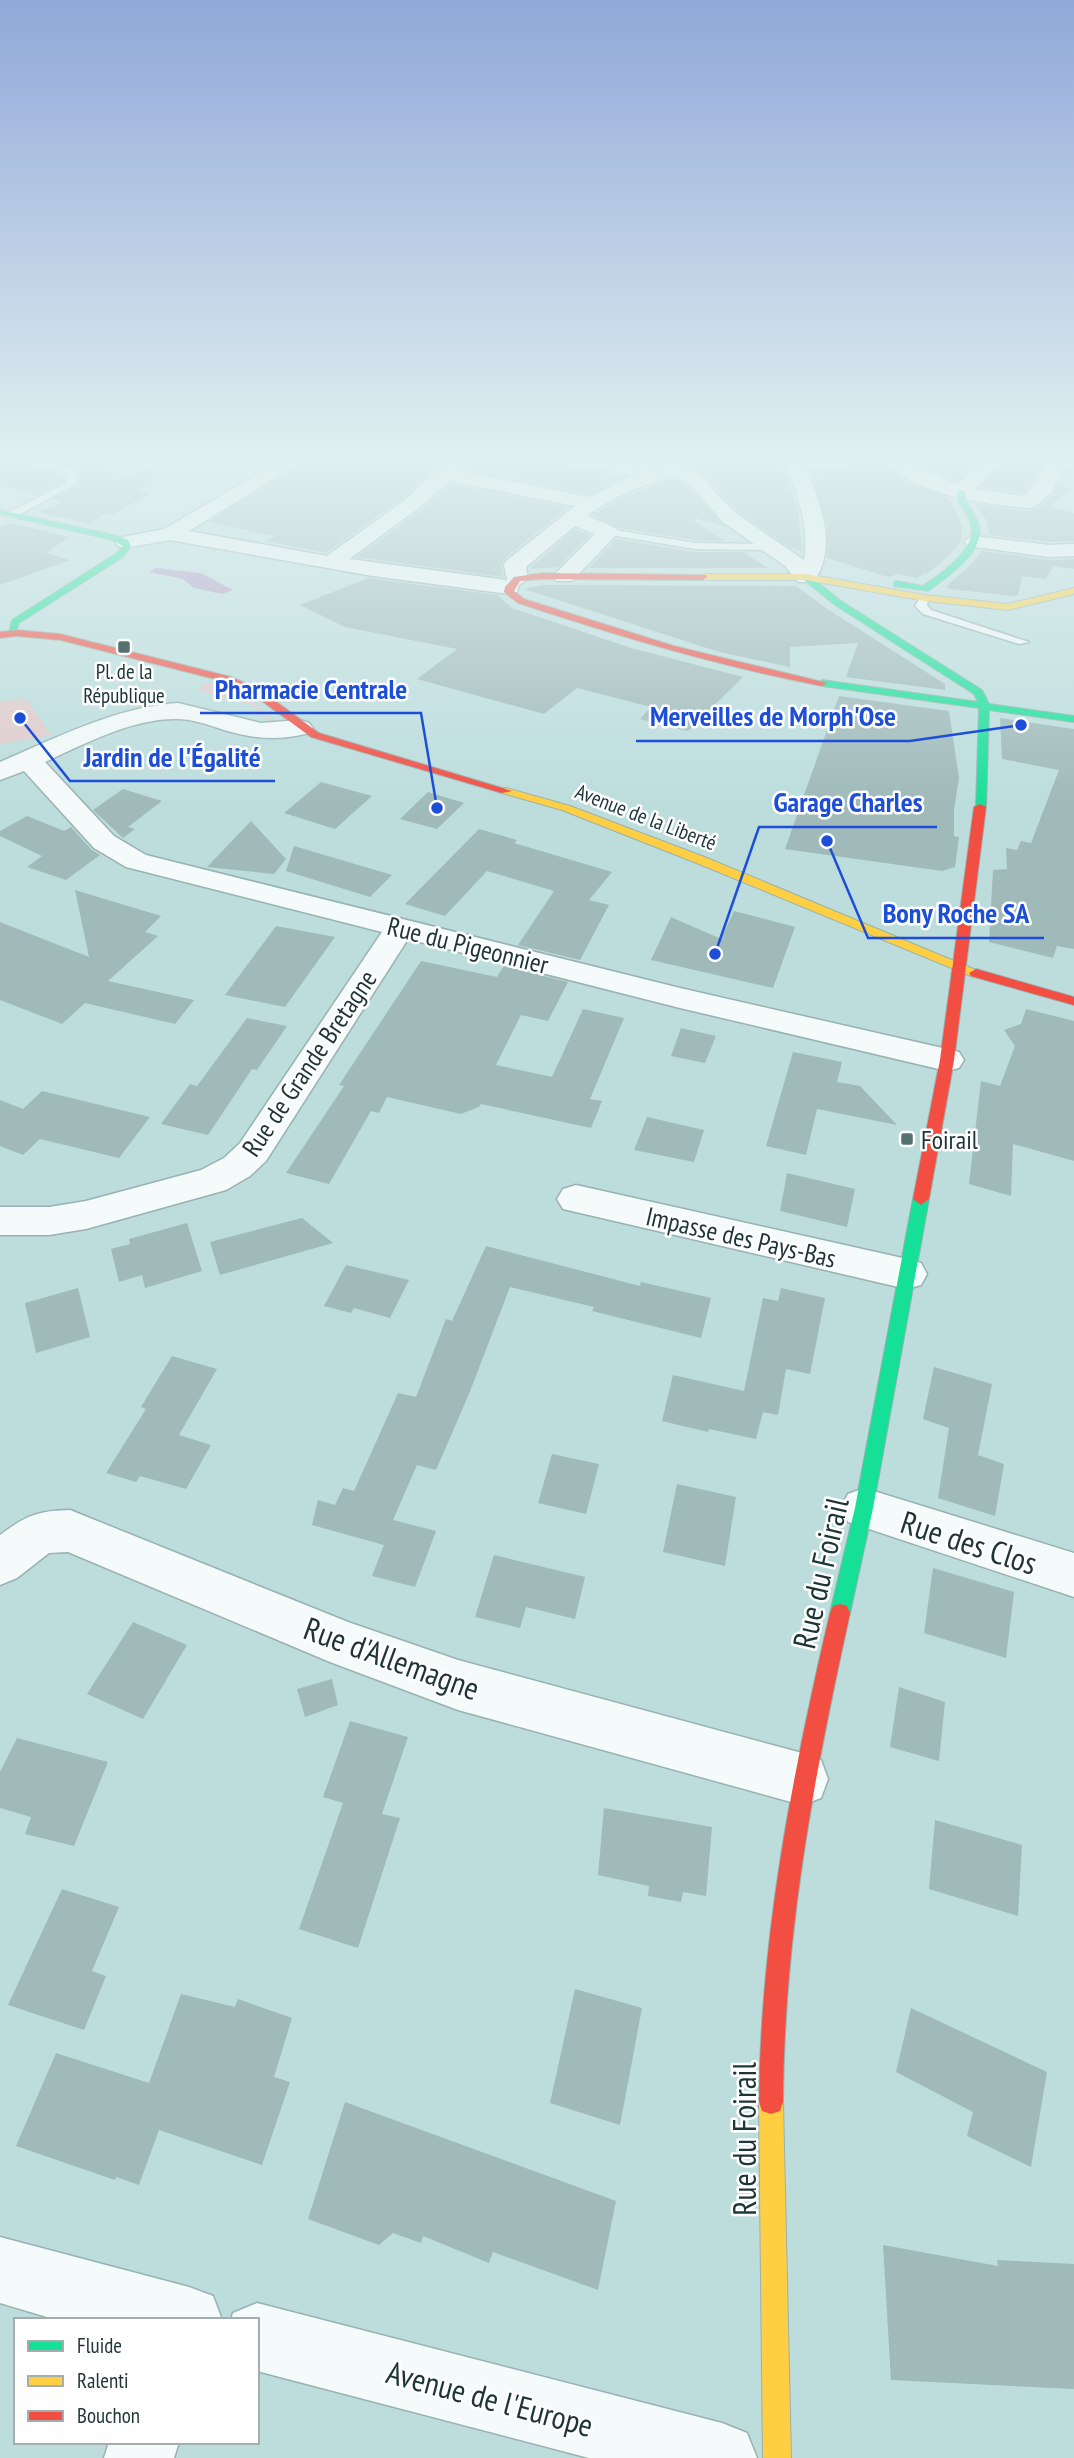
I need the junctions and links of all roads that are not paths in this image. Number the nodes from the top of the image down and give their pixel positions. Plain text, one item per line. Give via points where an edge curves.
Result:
1 (89, 575) edge
2 (424, 575) edge
3 (514, 575) edge
4 (945, 575) edge
5 (564, 576) joint
6 (806, 577) junction
7 (513, 583) junction
8 (1074, 591) edge
9 (925, 594) junction
10 (6, 634) edge
11 (1023, 642) dead end
12 (984, 704) junction
13 (1074, 719) edge
14 (300, 728) junction
15 (14, 766) edge
16 (400, 928) junction
17 (960, 969) junction
18 (1074, 1001) edge
19 (947, 1059) junction
20 (576, 1199) dead end
21 (0, 1221) edge
22 (907, 1275) junction
23 (864, 1508) junction
24 (0, 1563) edge
25 (1074, 1575) edge
26 (802, 1779) junction
27 (0, 2270) edge
28 (181, 2318) edge
29 (259, 2338) edge
30 (722, 2458) edge
31 (777, 2458) edge

1 - 10 street via 15,622
2 - 7 street
3 - 7 street
4 - 9 street
5 - 6 street
5 - 7 street
6 - 9 street
6 - 12 street via 838,603 978,692
7 - 12 street via 509,592 521,601 714,661 841,685
8 - 9 street via 1008,607
9 - 11 lane via 921,606 927,612
10 - 14 street, Avenue de la Liberté via 73,641 217,676 247,686
12 - 13 street
12 - 17 street, Rue du Foirail via 980,808
14 - 15 street via 269,732 202,715 160,712
14 - 17 street, Avenue de la Liberté via 566,808
15 - 16 street, Rue du Pigeonnier via 123,856
16 - 19 street, Rue du Pigeonnier
16 - 21 street, Rue de Grande Bretagne via 253,1152 237,1167 213,1180 86,1214 49,1221
17 - 18 street, Avenue de la Liberté
17 - 19 street, Rue du Foirail
19 - 22 street, Rue du Foirail
20 - 22 street, Impasse des Pays-Bas
22 - 23 street, Rue du Foirail
23 - 25 street, Rue des Clos
23 - 26 street, Rue du Foirail
24 - 26 street, Rue d'Allemagne via 40,1532 70,1531 347,1645 458,1685
26 - 31 street, Rue du Foirail via 781,1915 770,2068
27 - 28 street
29 - 30 street, Avenue de l'Europe

